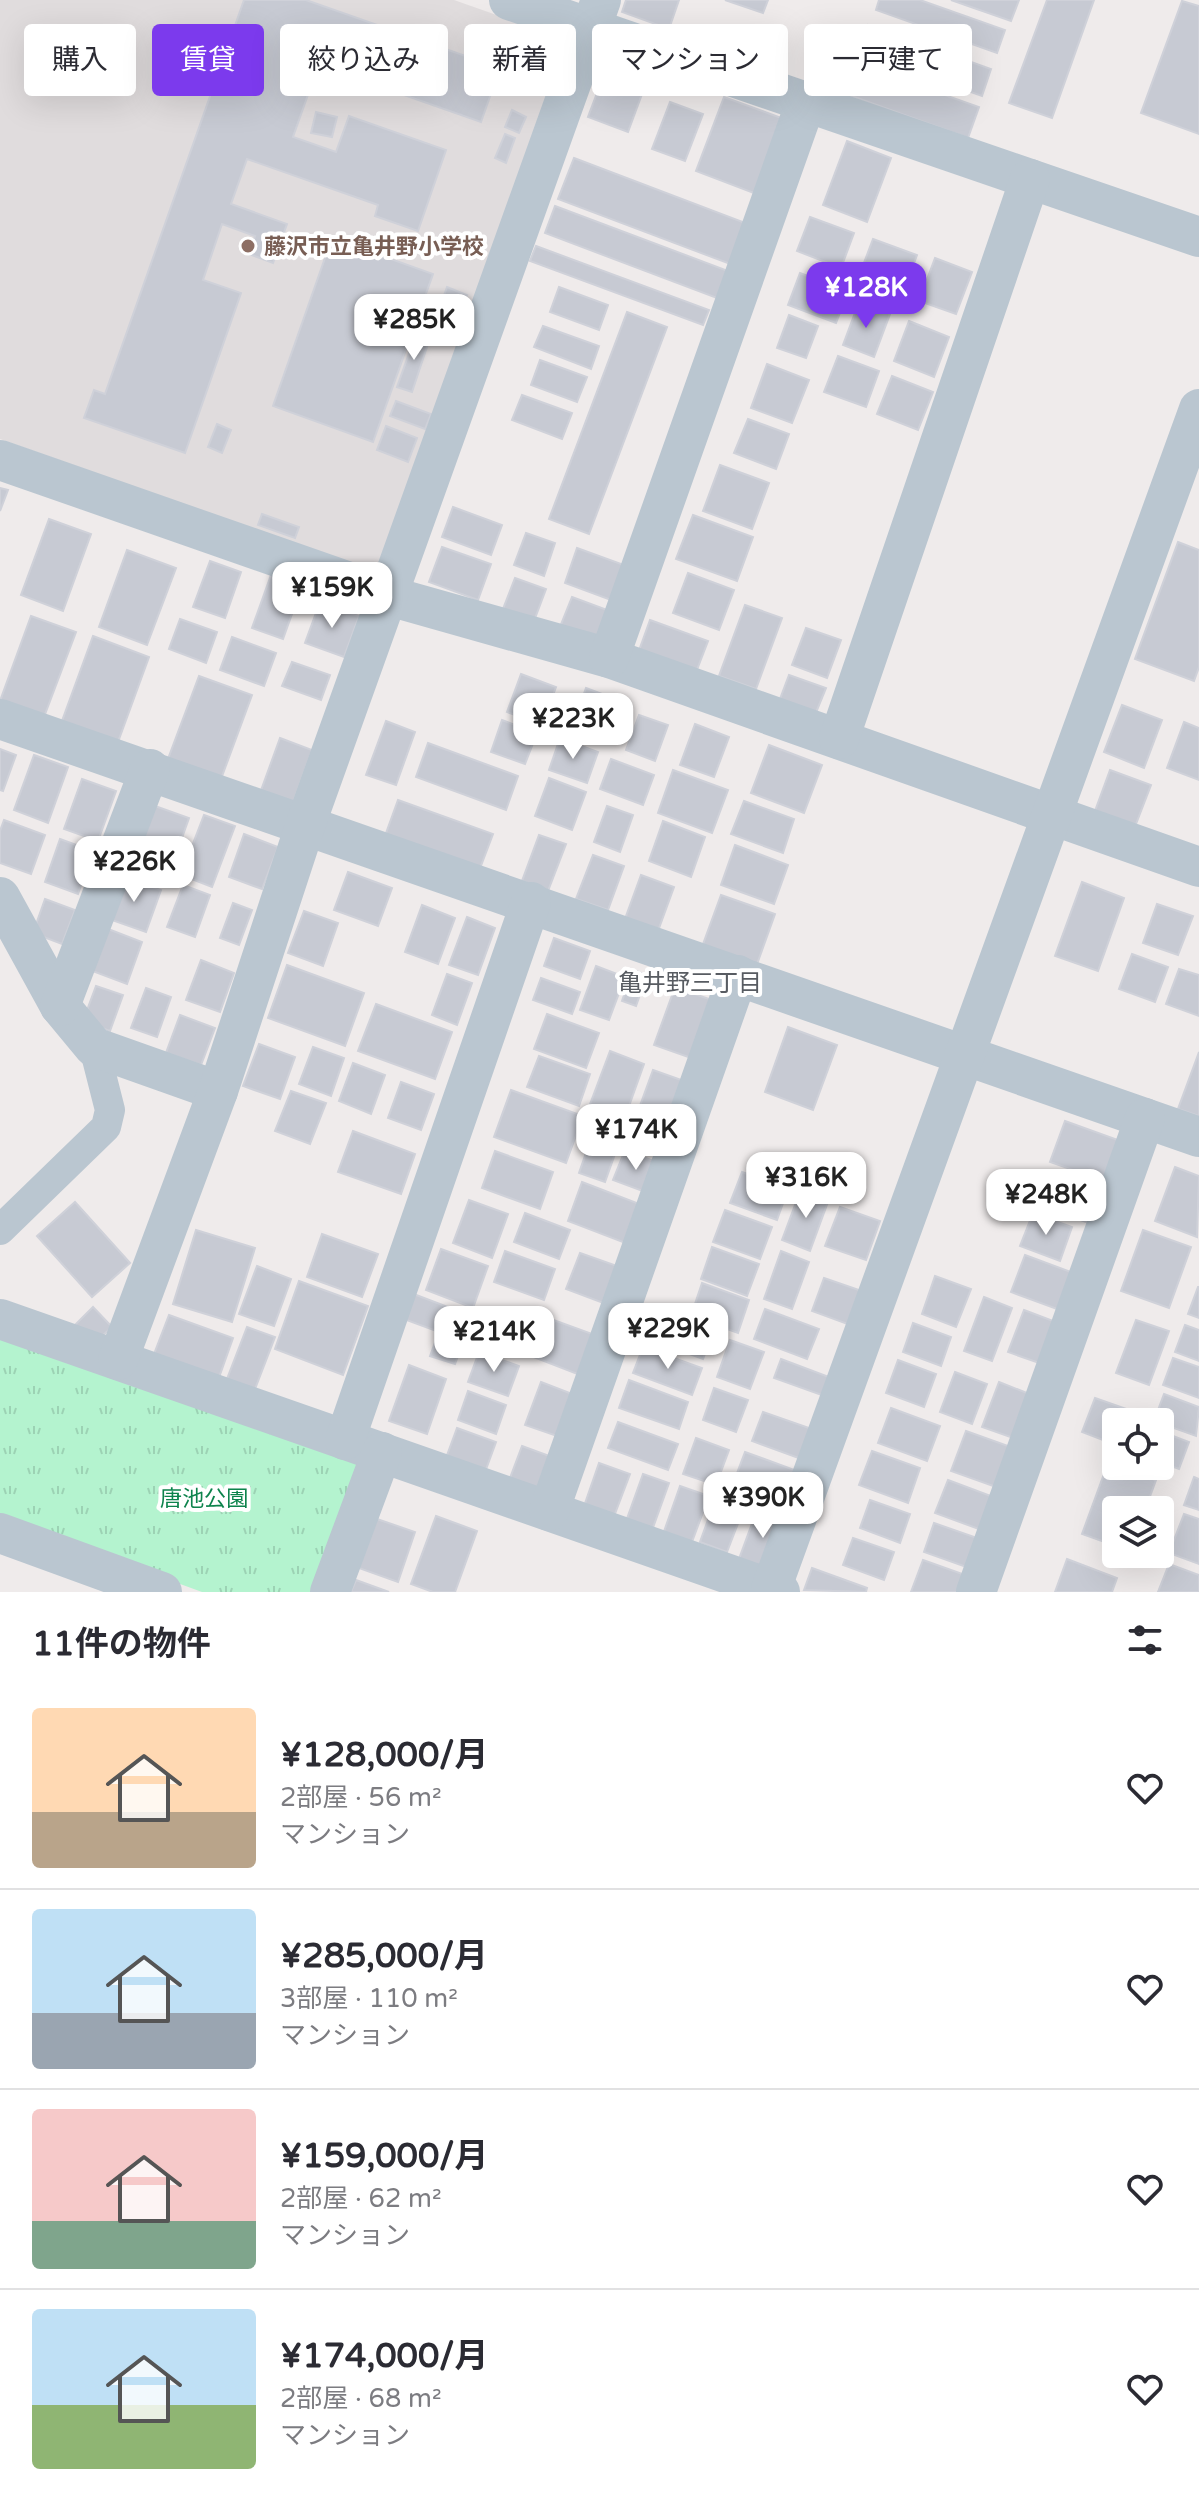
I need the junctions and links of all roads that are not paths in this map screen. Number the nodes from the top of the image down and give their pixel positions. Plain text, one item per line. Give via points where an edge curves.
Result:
1 (509, 0) edge
2 (596, 14) edge
3 (806, 102) junction
4 (1030, 179) junction
5 (1199, 237) edge
6 (1199, 409) edge
7 (0, 460) edge
8 (389, 596) junction
9 (609, 658) junction
10 (0, 719) edge
11 (839, 739) junction
12 (150, 769) junction
13 (1050, 814) junction
14 (306, 823) junction
15 (1199, 867) edge
16 (0, 897) edge
17 (531, 902) junction
18 (738, 975) junction
19 (60, 1006) junction
20 (94, 1047) junction
21 (964, 1054) junction
22 (218, 1091) junction
23 (1145, 1118) junction
24 (1199, 1137) edge
25 (0, 1230) edge
26 (0, 1319) edge
27 (118, 1360) junction
28 (345, 1440) junction
29 (382, 1452) junction
30 (549, 1511) junction
31 (0, 1533) edge
32 (719, 1582) edge
33 (149, 1590) edge
34 (776, 1590) edge
35 (330, 1592) edge
36 (976, 1592) edge

1 - 2 street
2 - 3 street
2 - 8 street
3 - 4 street
3 - 9 street
4 - 5 street
4 - 11 street
6 - 13 street
7 - 8 street
8 - 9 street
8 - 14 street
9 - 11 street
10 - 12 street
11 - 13 street
12 - 14 street
12 - 19 street
13 - 15 street
13 - 21 street
14 - 17 street
14 - 22 street
16 - 19 street
17 - 18 street
17 - 28 street
18 - 21 street
18 - 30 street
19 - 20 street
20 - 22 street
20 - 25 street via 110,1110 106,1127
21 - 23 street
21 - 34 street
22 - 27 street
23 - 24 street
23 - 36 street
26 - 27 street
27 - 28 street
28 - 29 street
29 - 30 street
29 - 35 street
30 - 32 street
31 - 33 street
32 - 34 street

